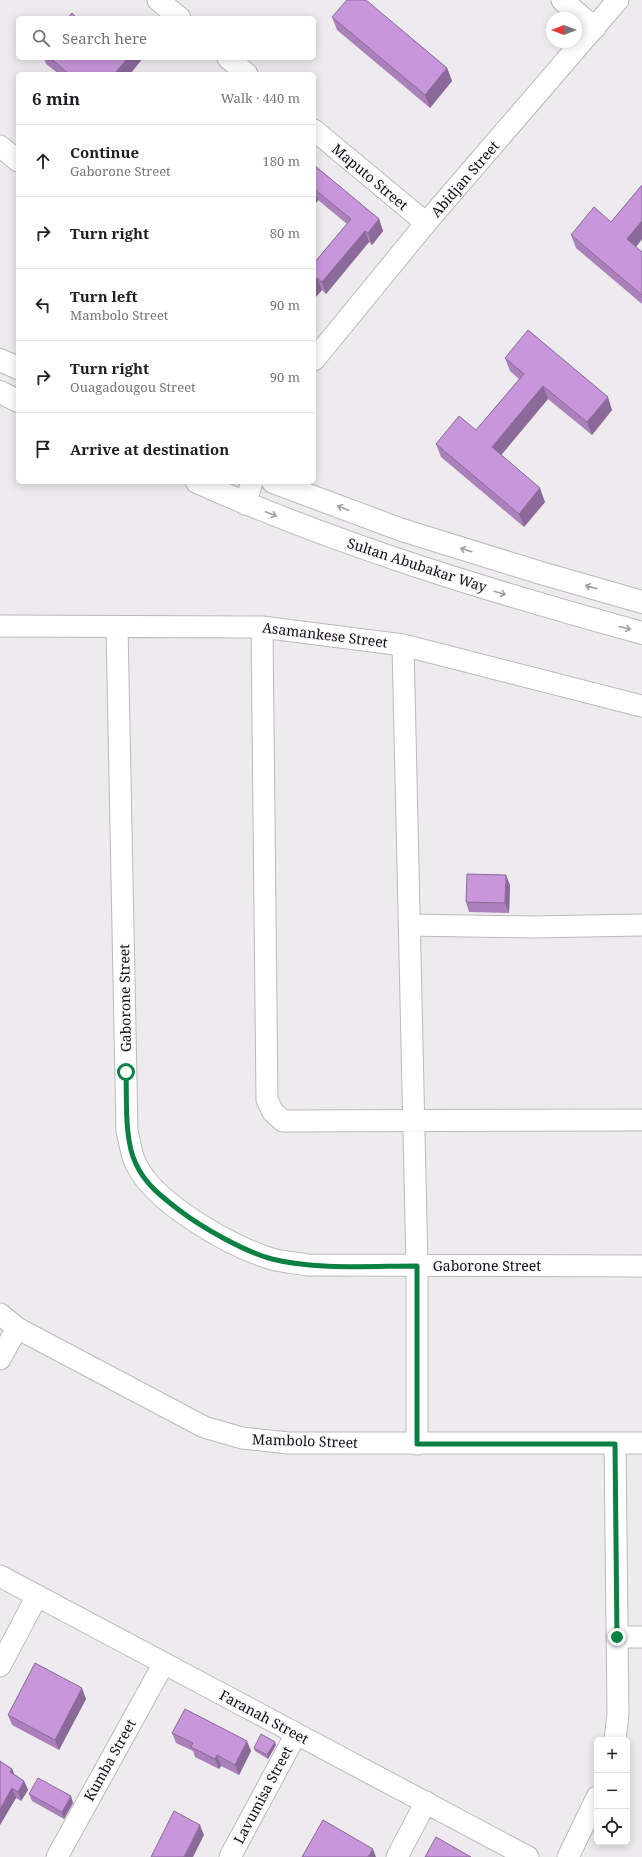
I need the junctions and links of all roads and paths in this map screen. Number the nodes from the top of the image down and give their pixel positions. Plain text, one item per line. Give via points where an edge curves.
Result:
1 (158, 0) edge
2 (562, 0) edge
3 (618, 0) edge
4 (178, 16) edge
5 (595, 28) junction
6 (230, 60) edge
7 (245, 72) edge
8 (316, 132) edge
9 (0, 146) edge
10 (16, 159) edge
11 (426, 223) junction
12 (316, 358) edge
13 (0, 360) edge
14 (16, 367) edge
15 (0, 392) edge
16 (16, 400) edge
17 (201, 484) edge
18 (251, 484) edge
19 (278, 484) edge
20 (245, 504) junction
21 (642, 602) edge
22 (0, 626) edge
23 (117, 627) junction
24 (262, 627) junction
25 (642, 633) edge
26 (403, 644) junction
27 (642, 706) edge
28 (409, 925) junction
29 (642, 925) edge
30 (642, 1120) edge
31 (413, 1122) junction
32 (417, 1266) junction
33 (642, 1266) edge
34 (0, 1314) edge
35 (17, 1328) junction
36 (0, 1359) edge
37 (642, 1443) edge
38 (417, 1444) junction
39 (615, 1444) junction
40 (0, 1576) edge
41 (37, 1596) junction
42 (617, 1637) junction
43 (642, 1637) edge
44 (164, 1664) junction
45 (0, 1666) edge
46 (296, 1734) junction
47 (615, 1737) edge
48 (426, 1802) junction
49 (594, 1803) edge
50 (57, 1857) edge
51 (230, 1857) edge
52 (397, 1857) edge
53 (528, 1857) edge
54 (568, 1857) edge

1 - 4 street
2 - 5 street
3 - 5 street, Abidjan Street
5 - 11 street, Abidjan Street
6 - 7 street
8 - 11 street, Maputo Street
9 - 10 street
11 - 12 street, Abidjan Street
13 - 14 main road
15 - 16 main road
17 - 20 main road, Sultan Abubakar Way
18 - 20 street
21 -> 19 main road, Sultan Abubakar Way via 402,530
20 -> 25 main road, Sultan Abubakar Way via 394,560
22 - 23 street, Asamankese Street
23 - 24 street, Asamankese Street
23 - 32 street, Gaborone Street via 127,1131 136,1164 154,1191 187,1217 227,1240 272,1259 308,1265
24 - 26 street, Asamankese Street
24 - 31 street via 267,1100 273,1112 283,1120
26 - 27 street, Asamankese Street
26 - 28 street
28 - 29 street
28 - 31 street
30 - 31 street
31 - 32 street
32 - 33 street, Gaborone Street
32 - 38 street
34 - 35 street, Mambolo Street
35 - 36 street
35 - 38 street, Mambolo Street via 204,1427 234,1436 288,1443
37 - 39 street, Mambolo Street
38 - 39 street, Mambolo Street
39 - 42 street
40 - 41 street, Faranah Street
41 - 44 street, Faranah Street
41 - 45 street
42 - 43 street
42 - 47 street via 618,1714
44 - 46 street, Faranah Street
44 - 50 street, Kumba Street
46 - 48 street, Faranah Street
46 - 51 street, Lavumisa Street
48 - 52 street
48 - 53 street, Faranah Street
49 - 54 street

